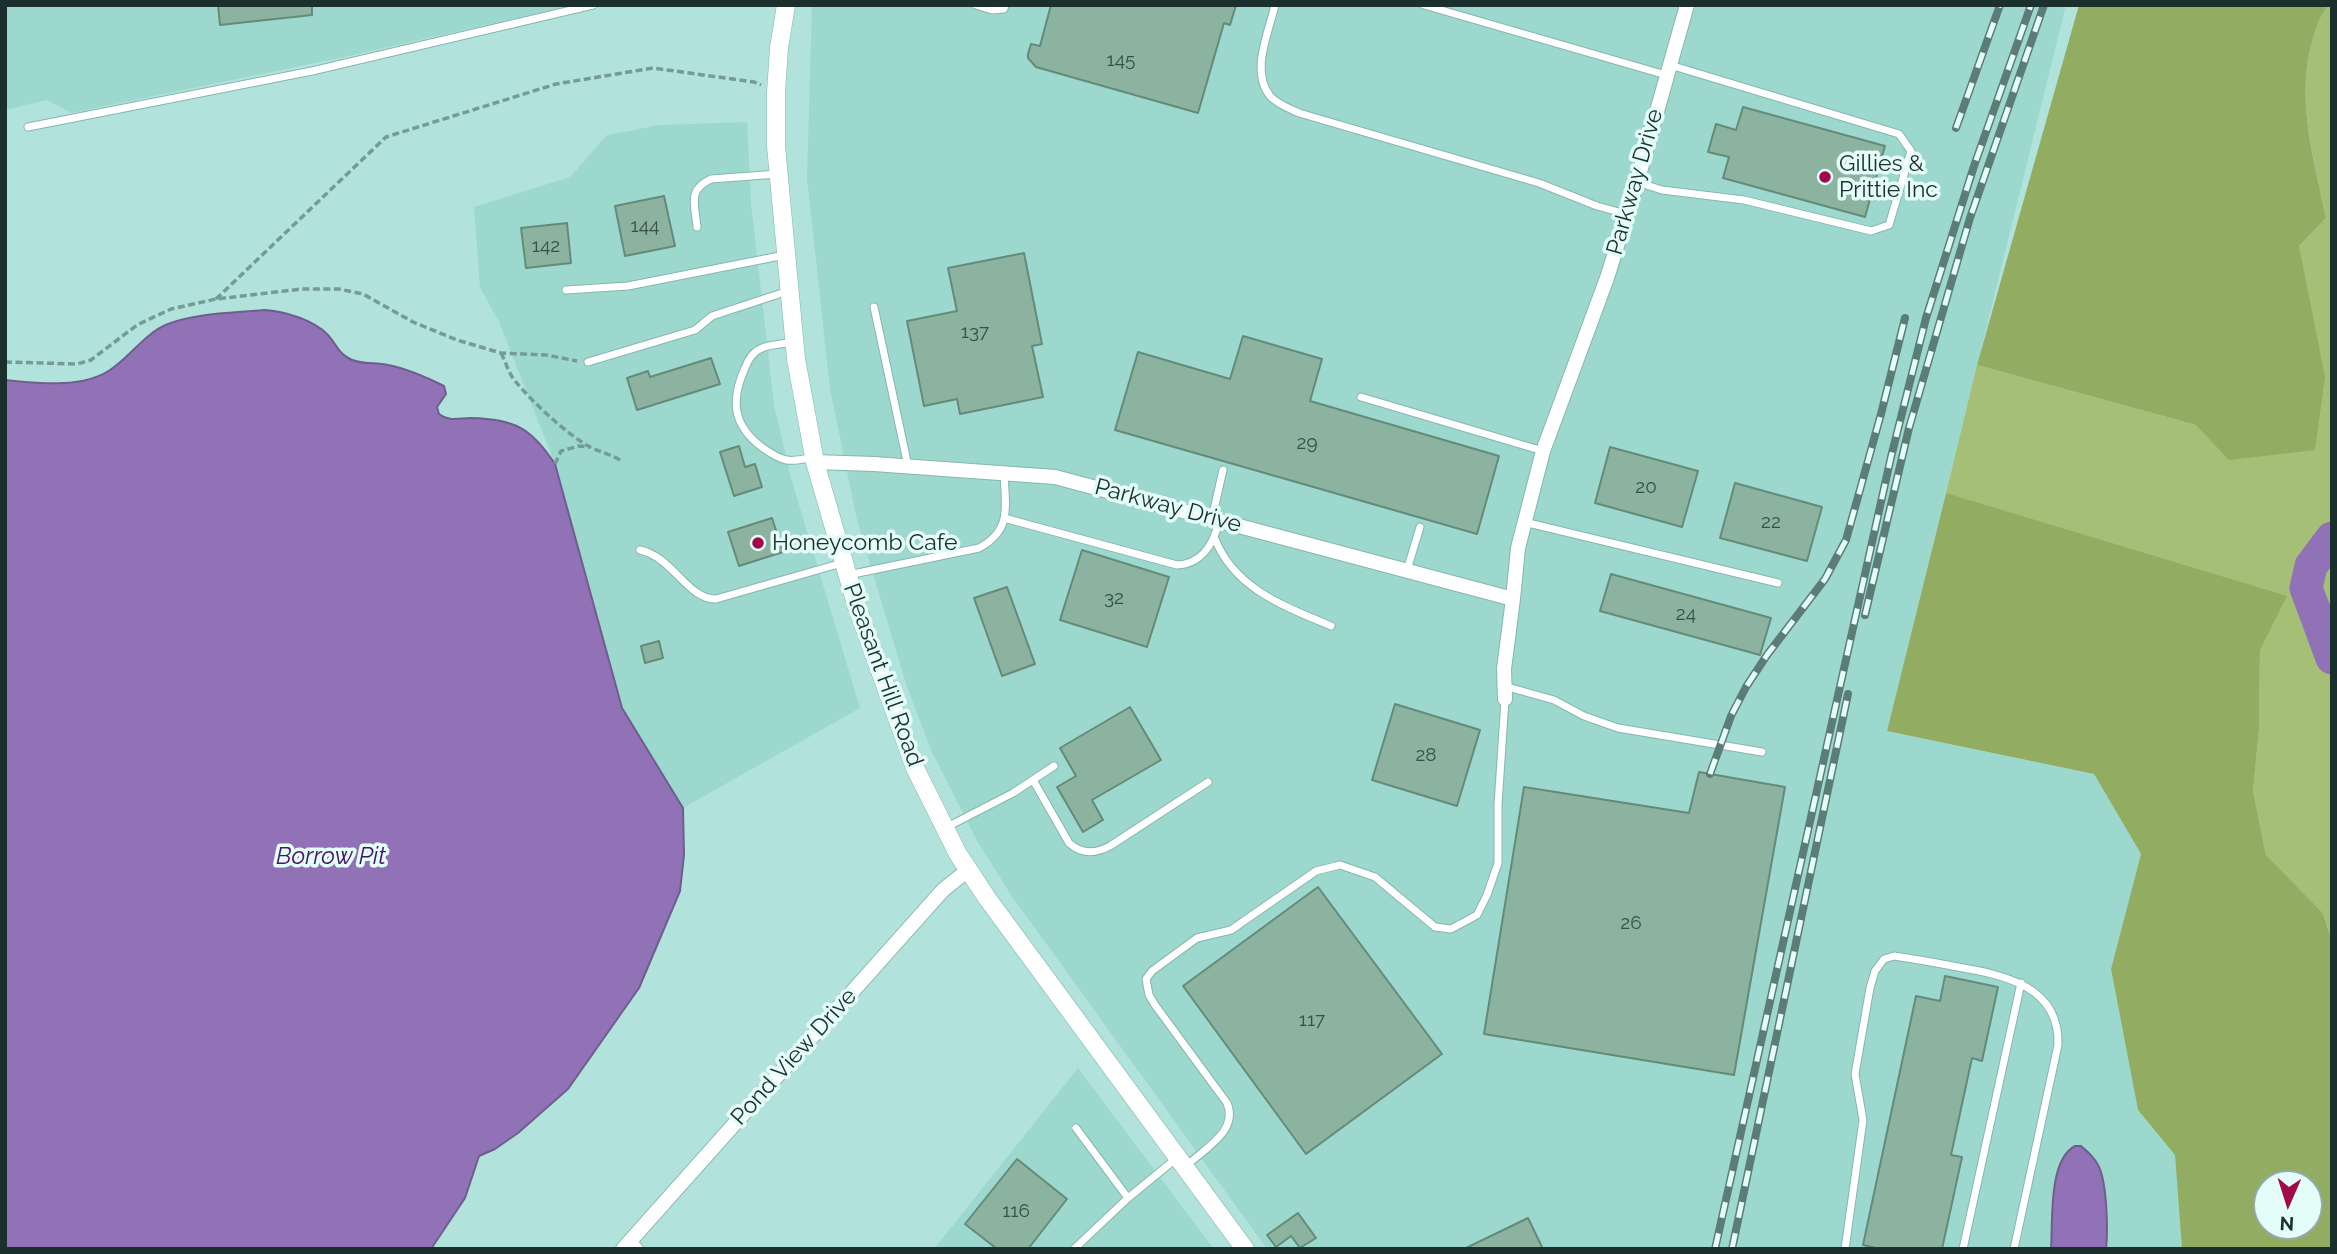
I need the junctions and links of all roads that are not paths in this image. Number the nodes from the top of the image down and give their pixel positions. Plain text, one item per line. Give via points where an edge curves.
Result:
1 (593, 5) edge
2 (786, 5) edge
3 (976, 5) edge
4 (1005, 5) edge
5 (1275, 5) edge
6 (1424, 5) edge
7 (1687, 5) edge
8 (1668, 70) junction
9 (28, 127) dead end
10 (779, 174) junction
11 (1637, 182) junction
12 (1626, 214) junction
13 (697, 227) dead end
14 (785, 254) junction
15 (566, 290) dead end
16 (789, 291) junction
17 (874, 307) dead end
18 (794, 342) junction
19 (588, 362) road end
20 (1361, 397) dead end
21 (1543, 451) junction
22 (814, 460) junction
23 (908, 466) junction
24 (1223, 470) dead end
25 (1004, 472) junction
26 (1004, 518) junction
27 (1215, 519) junction
28 (1524, 522) junction
29 (1420, 527) dead end
30 (1215, 538) junction
31 (640, 550) dead end
32 (845, 569) junction
33 (1406, 571) junction
34 (1778, 583) dead end
35 (1513, 599) junction
36 (1331, 626) dead end
37 (1505, 693) junction
38 (1762, 752) dead end
39 (1054, 766) dead end
40 (1033, 780) junction
41 (1208, 782) dead end
42 (944, 829) junction
43 (968, 870) junction
44 (2021, 983) junction
45 (1076, 1128) dead end
46 (1182, 1161) junction
47 (1128, 1198) junction
48 (632, 1246) edge
49 (1241, 1247) edge
50 (1074, 1249) edge
51 (1844, 1249) edge
52 (1964, 1249) edge
53 (2014, 1249) edge

1 - 9 lane via 312,71
2 - 10 street, Pleasant Hill Road via 776,92
3 - 4 lane via 992,10
5 - 12 lane via 1260,65 1270,96 1282,105
6 - 8 lane
7 - 8 street, Parkway Drive
8 - 11 street, Parkway Drive
8 - 11 lane via 1899,134 1911,151 1889,225 1871,231 1744,200
10 - 13 lane via 702,183 695,193
10 - 14 street, Pleasant Hill Road
11 - 12 street, Parkway Drive
12 - 21 street, Parkway Drive via 1594,318
14 - 15 lane via 628,286
14 - 16 street, Pleasant Hill Road
16 - 18 street, Pleasant Hill Road
16 - 19 lane via 712,316 695,330
17 - 23 lane
18 - 22 street, Pleasant Hill Road
18 - 22 lane via 754,354 739,384 736,406 748,435 774,455 792,462
20 - 21 lane
21 - 28 street, Parkway Drive
22 - 23 street, Parkway Drive
22 - 32 street, Pleasant Hill Road
23 - 25 street, Parkway Drive
24 - 27 lane
25 - 26 lane
25 - 27 street, Parkway Drive via 1055,477
26 - 30 lane via 1169,564 1193,561
26 - 32 lane via 999,533 979,548
27 - 30 lane
27 - 33 street, Parkway Drive
28 - 34 lane
28 - 35 street, Parkway Drive
29 - 33 lane
30 - 36 lane via 1245,583 1281,605
31 - 32 lane via 660,558 707,599
32 - 42 street, Pleasant Hill Road via 878,671
33 - 35 street, Parkway Drive
35 - 37 street, Parkway Drive
37 - 38 lane via 1554,700 1618,728
37 - 46 lane via 1498,863 1477,915 1451,929 1435,927 1375,877 1340,865 1316,871 1231,930 1197,938 1146,979 1155,1005 1231,1111 1227,1129
39 - 40 lane
40 - 41 lane via 1069,843 1089,853 1110,846
40 - 42 lane
42 - 43 street, Pleasant Hill Road
43 - 46 street, Pleasant Hill Road
43 - 48 street, Pond View Drive via 943,890
44 - 51 lane via 1999,974 1894,956 1884,959 1875,971 1855,1074 1863,1120
44 - 52 lane
44 - 53 lane via 2052,1012 2059,1045
45 - 47 lane
46 - 47 lane
46 - 49 street, Pleasant Hill Road
47 - 50 lane

